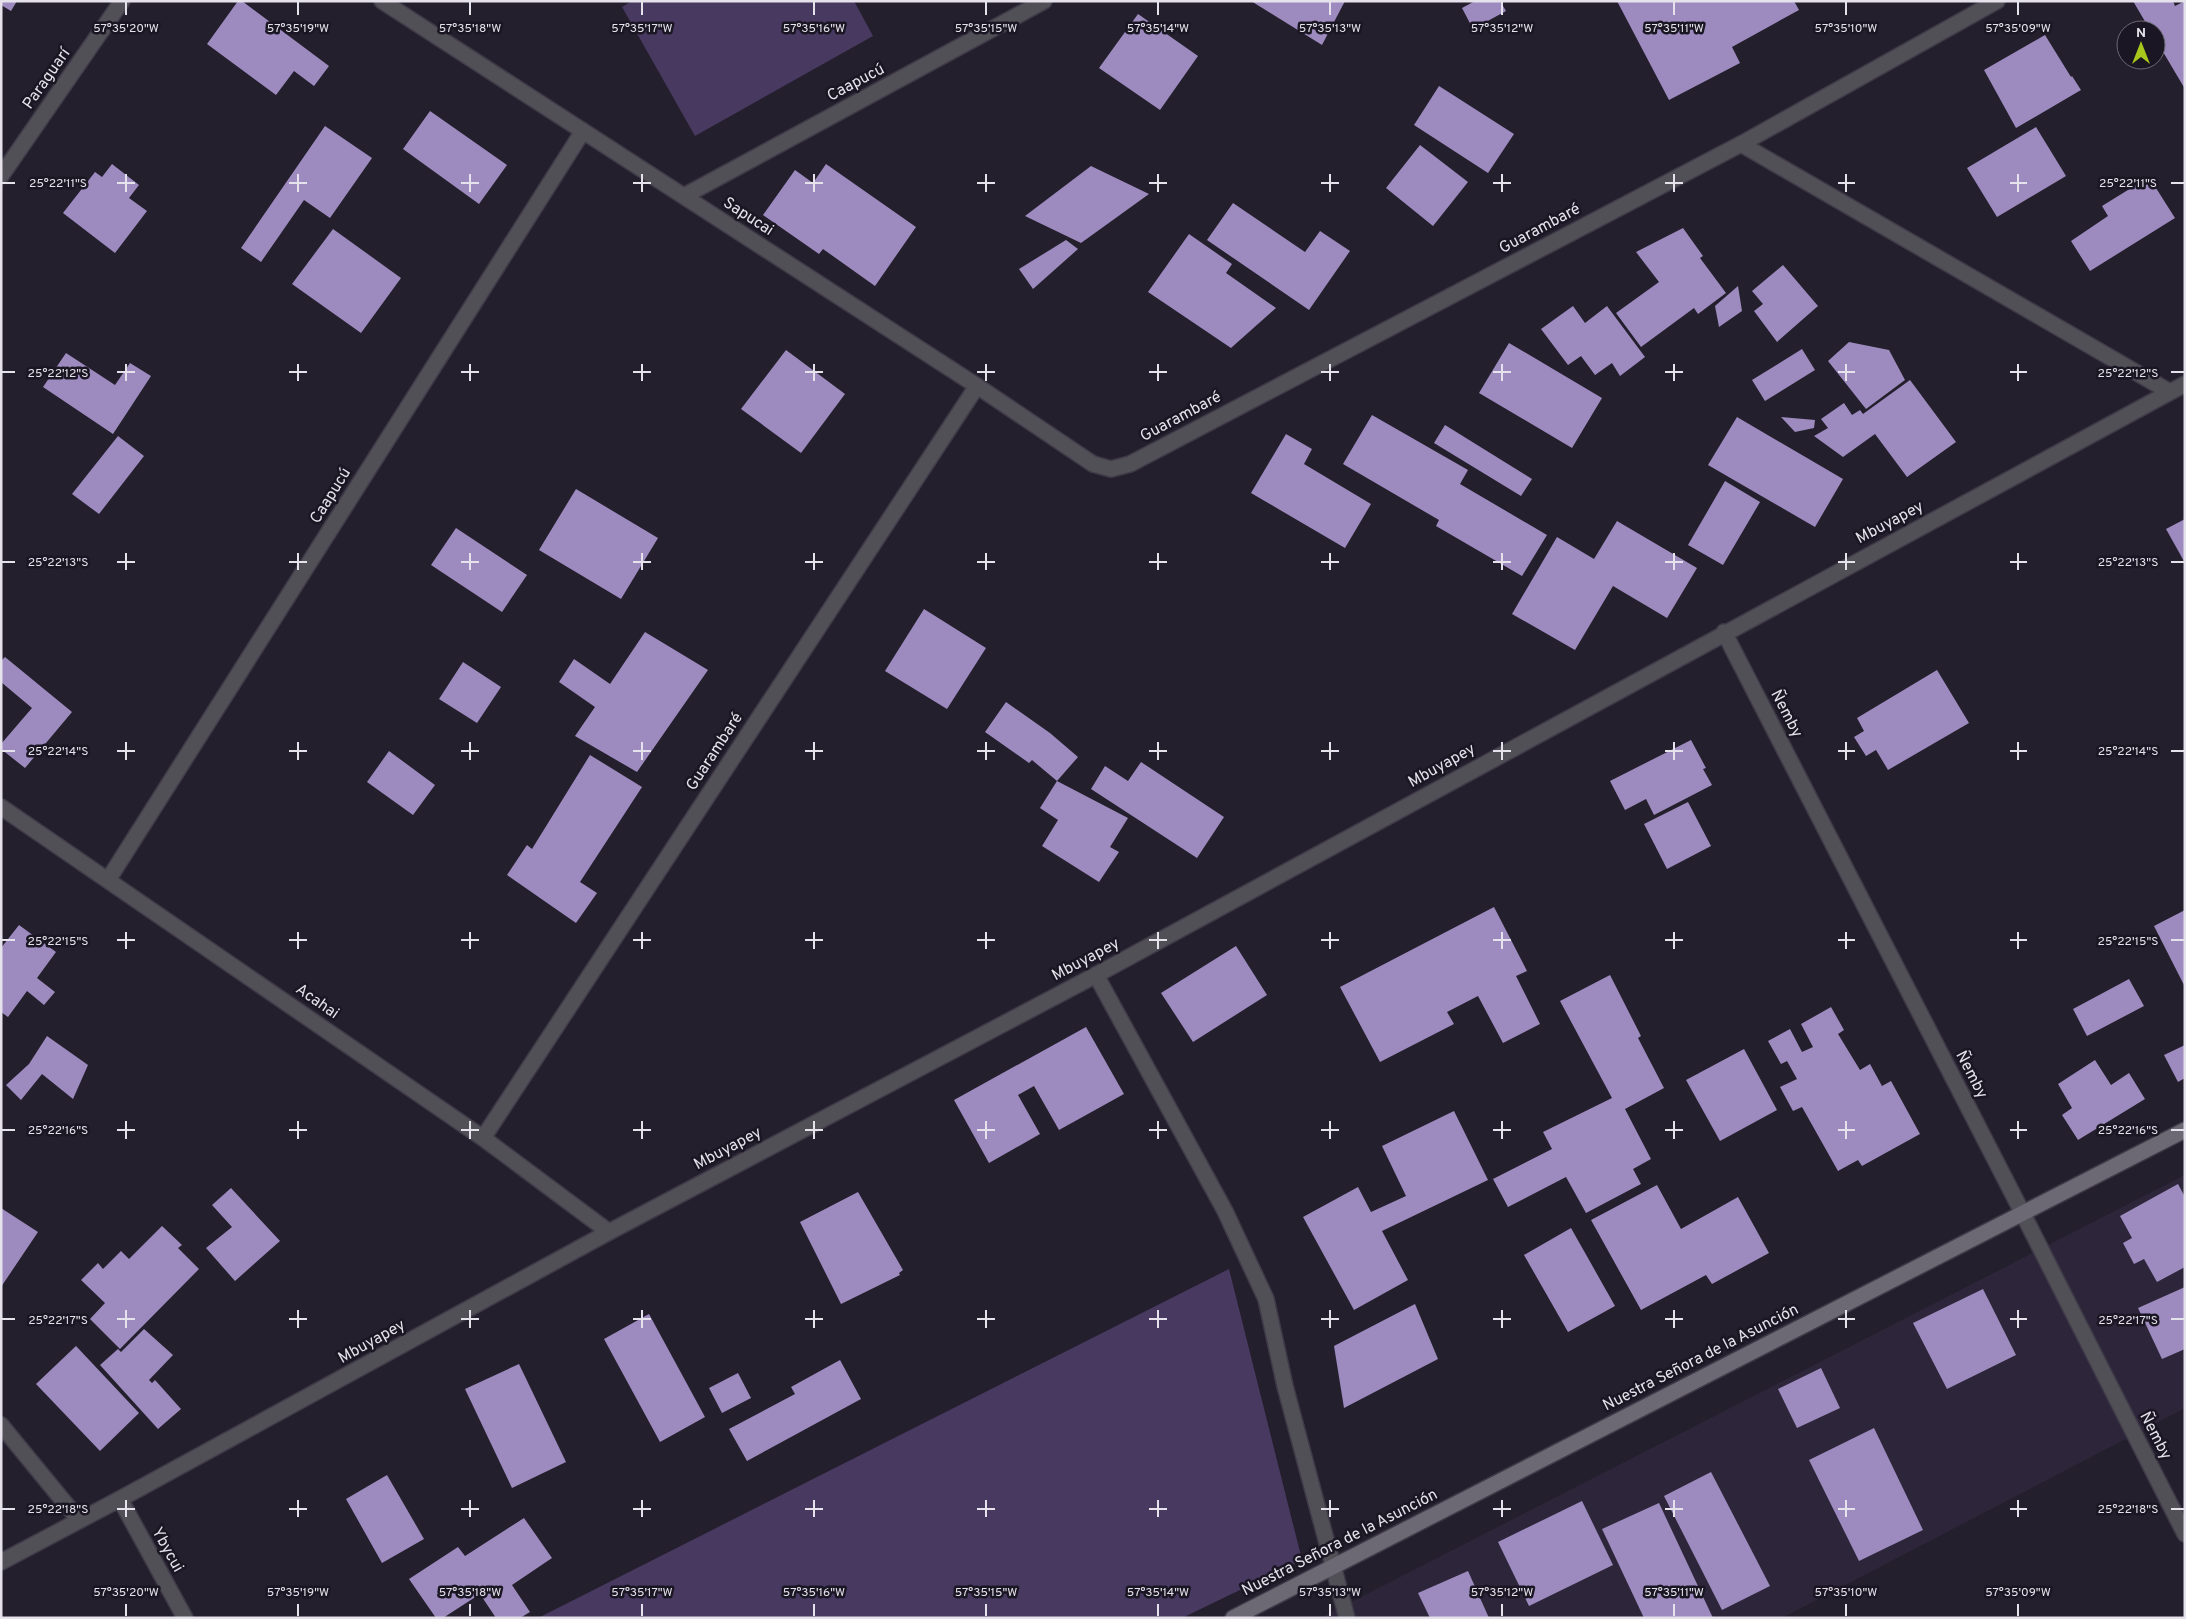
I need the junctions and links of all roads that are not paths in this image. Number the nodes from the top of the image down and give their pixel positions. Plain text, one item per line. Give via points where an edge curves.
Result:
1 (122, 1) edge
2 (382, 1) edge
3 (1044, 1) edge
4 (1997, 1) edge
5 (583, 131) junction
6 (1741, 144) junction
7 (1, 176) edge
8 (684, 196) junction
9 (2185, 384) edge
10 (977, 386) junction
11 (2170, 392) junction
12 (1093, 464) joint
13 (1724, 632) junction
14 (1, 806) edge
15 (108, 880) junction
16 (1096, 975) junction
17 (2185, 1130) edge
18 (483, 1138) junction
19 (2022, 1212) junction
20 (609, 1232) junction
21 (1, 1425) edge
22 (120, 1499) junction
23 (79, 1520) junction
24 (2185, 1534) edge
25 (1, 1562) edge
26 (1332, 1567) junction
27 (185, 1618) edge
28 (1233, 1618) edge
29 (1347, 1618) edge

1 - 7 street, Paraguarí
2 - 5 street, Sapucai
3 - 8 street, Caapucú
4 - 6 street, Guarambaré
5 - 8 street, Sapucai
5 - 15 street, Caapucú
6 - 11 street
6 - 12 street, Guarambaré via 1130,464 1111,469
8 - 10 street, Sapucai
9 - 11 street, Mbuyapey
10 - 12 street, Sapucai
10 - 18 street, Guarambaré
11 - 13 street, Mbuyapey
13 - 16 street, Mbuyapey
13 - 19 street, Ñemby
14 - 15 street, Acahai
15 - 18 street, Acahai
16 - 20 street, Mbuyapey
16 - 26 street via 1225,1211 1266,1300
17 - 19 street, Nuestra Señora de la Asunción
18 - 20 street, Acahai
19 - 24 street, Ñemby
19 - 26 street, Nuestra Señora de la Asunción
20 - 22 street, Mbuyapey
21 - 23 street
22 - 23 street, Mbuyapey
22 - 27 street, Ybycui
23 - 25 street, Mbuyapey
26 - 28 street, Nuestra Señora de la Asunción
26 - 29 street

